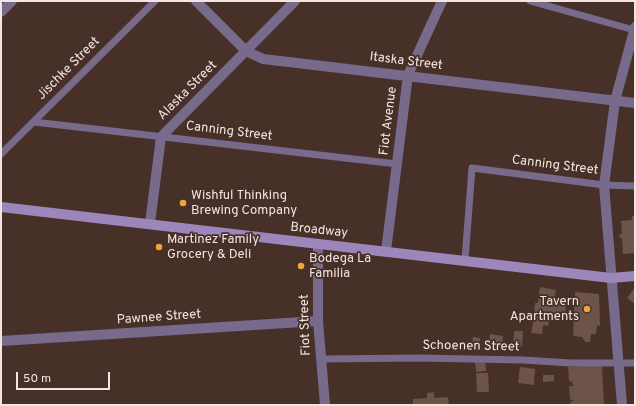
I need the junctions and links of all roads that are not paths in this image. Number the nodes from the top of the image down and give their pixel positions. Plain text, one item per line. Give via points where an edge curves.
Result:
1 (12, 1) edge
2 (155, 1) edge
3 (196, 1) edge
4 (295, 1) edge
5 (442, 1) edge
6 (530, 1) edge
7 (534, 1) edge
8 (1, 12) edge
9 (635, 29) edge
10 (246, 51) junction
11 (408, 75) junction
12 (616, 101) junction
13 (635, 103) edge
14 (34, 122) junction
15 (161, 137) junction
16 (1, 154) edge
17 (397, 164) junction
18 (604, 184) junction
19 (635, 186) edge
20 (1, 207) edge
21 (150, 223) junction
22 (318, 244) junction
23 (386, 251) junction
24 (465, 260) junction
25 (635, 276) edge
26 (611, 278) junction
27 (318, 321) junction
28 (1, 341) edge
29 (321, 359) junction
30 (635, 363) edge
31 (620, 364) junction
32 (325, 405) edge
33 (622, 405) edge

1 - 8 street
2 - 14 lane, Jischke Street
3 - 10 street, Itaska Street
4 - 10 street, Alaska Street
5 - 11 street, Fiot Avenue
6 - 7 lane
7 - 9 lane
9 - 12 street
10 - 11 street, Itaska Street via 263,58
10 - 15 street, Alaska Street
11 - 12 street, Itaska Street
11 - 17 street, Fiot Avenue
12 - 13 street, Itaska Street
12 - 18 street
14 - 15 lane, Canning Street
14 - 16 lane, Jischke Street
15 - 17 lane, Canning Street
15 - 21 street, Alaska Street
17 - 23 street, Fiot Avenue
18 - 19 lane, Canning Street
18 - 24 lane, Canning Street via 472,168
18 - 26 street via 610,235
20 - 21 main road, Broadway
21 - 22 main road, Broadway
22 - 23 main road, Broadway
22 - 27 street, Fiot Street
23 - 24 main road, Broadway
24 - 26 main road, Broadway
25 - 26 main road, Broadway
26 - 31 street
27 - 28 street, Pawnee Street
27 - 29 street, Fiot Street
29 - 31 lane, Schoenen Street via 418,358
29 - 32 street, Fiot Street
30 - 31 lane
31 - 33 street

